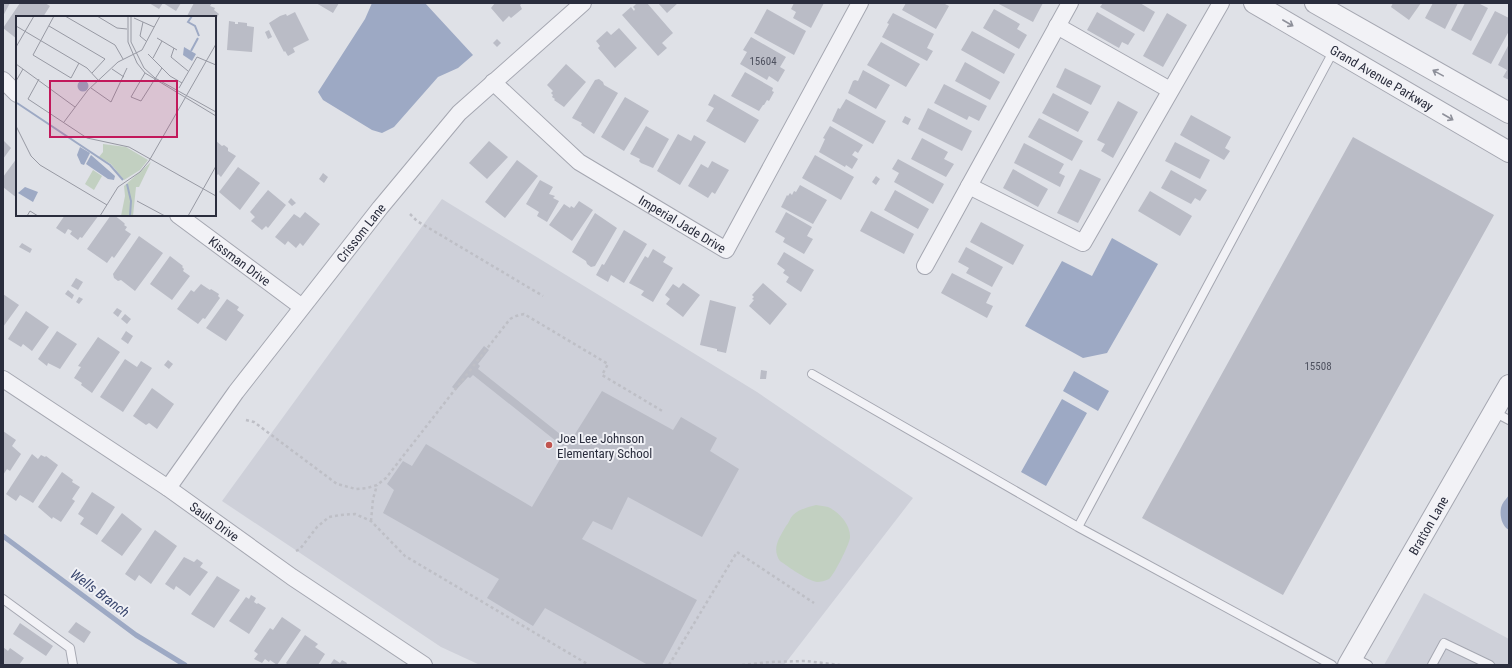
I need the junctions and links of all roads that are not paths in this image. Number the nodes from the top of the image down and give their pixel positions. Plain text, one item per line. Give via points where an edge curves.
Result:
1 (584, 3) edge
2 (860, 3) edge
3 (1070, 3) edge
4 (1221, 3) edge
5 (1254, 3) edge
6 (1315, 3) edge
7 (1056, 26) junction
8 (1334, 50) junction
9 (3, 80) edge
10 (493, 82) junction
11 (1170, 90) junction
12 (16, 93) edge
13 (1509, 112) edge
14 (1509, 152) edge
15 (969, 186) junction
16 (179, 216) edge
17 (925, 266) dead end
18 (302, 307) junction
19 (812, 374) dead end
20 (3, 379) edge
21 (1509, 385) edge
22 (1502, 416) edge
23 (168, 488) junction
24 (1078, 527) junction
25 (3, 600) edge
26 (1356, 662) edge
27 (73, 665) edge
28 (424, 665) edge
29 (1332, 665) edge
30 (1432, 665) edge
31 (1490, 665) edge

1 - 10 street, Crissom Lane
2 - 10 street, Imperial Jade Drive via 726,250 579,162
3 - 7 street
4 - 11 street
5 -> 8 street, Grand Avenue Parkway
13 -> 6 street
7 - 11 street
7 - 15 street
8 -> 14 street, Grand Avenue Parkway
8 - 24 lane
9 - 12 street
10 - 18 street, Crissom Lane via 459,113
11 - 15 street via 1083,243
15 - 17 street
16 - 18 street, Kissman Drive
18 - 23 street, Crissom Lane via 236,392
19 - 24 lane
20 - 23 street, Sauls Drive
21 - 22 street, Bratton Lane
22 - 26 street, Bratton Lane
23 - 28 street, Sauls Drive via 292,577
24 - 29 lane
25 - 27 lane via 70,648
30 - 31 lane via 1444,643

